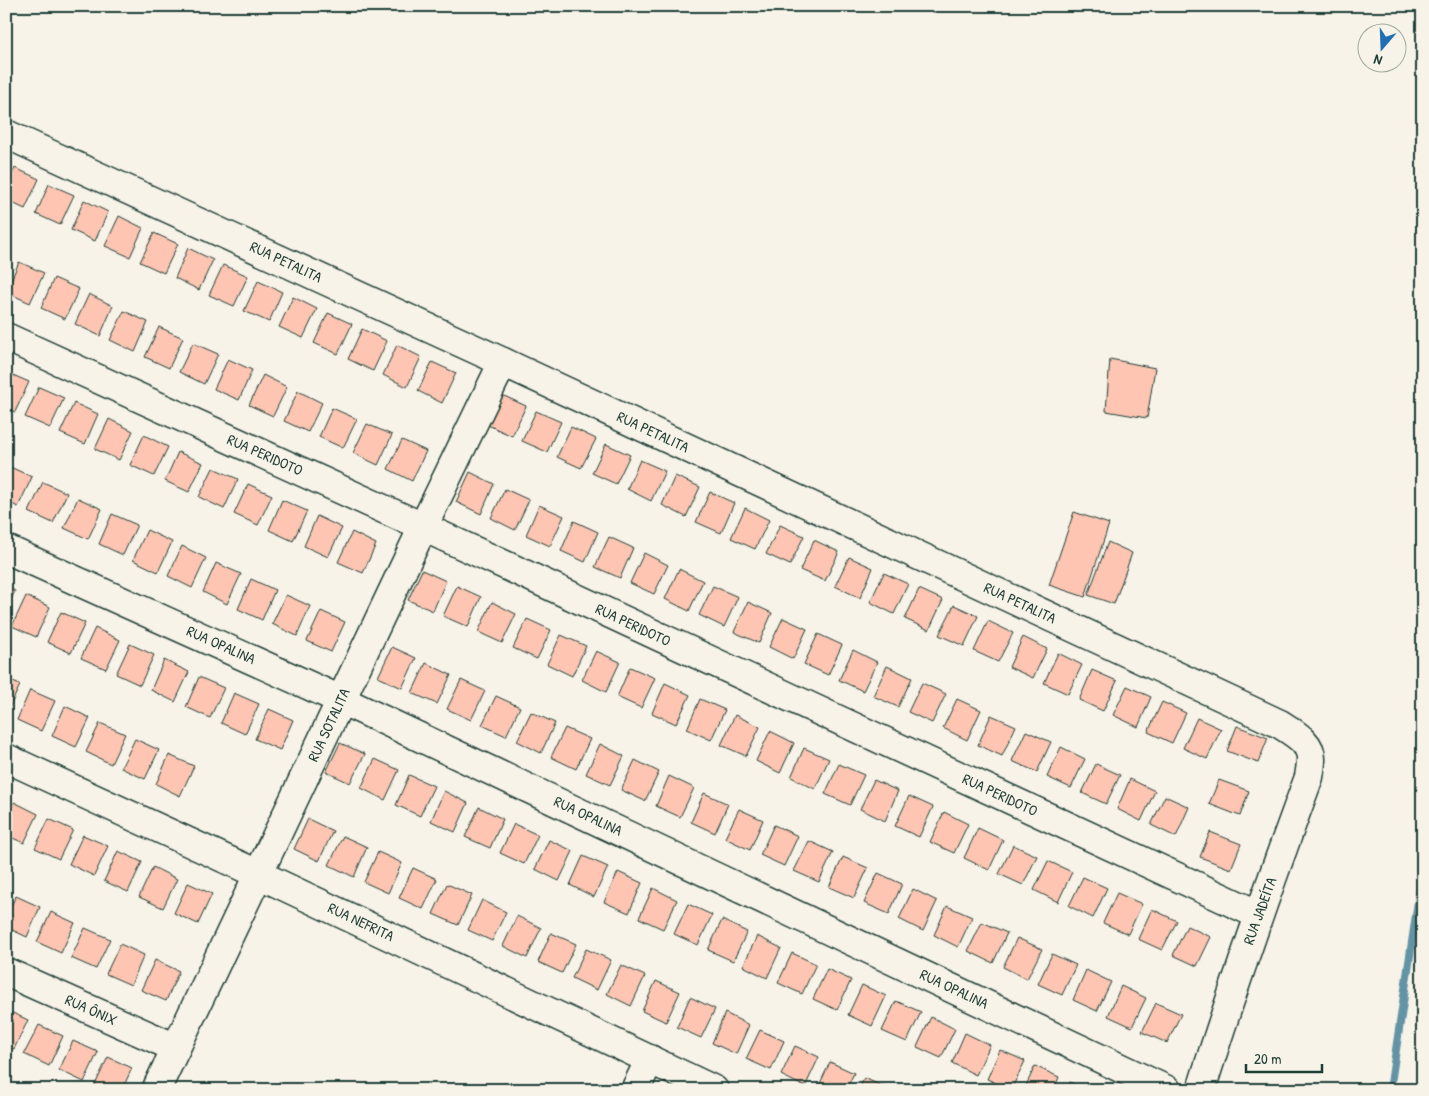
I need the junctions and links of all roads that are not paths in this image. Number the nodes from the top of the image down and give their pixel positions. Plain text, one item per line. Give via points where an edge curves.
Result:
1 (6, 134) edge
2 (6, 337) edge
3 (503, 362) junction
4 (423, 527) junction
5 (6, 549) edge
6 (341, 700) junction
7 (1298, 736) joint
8 (6, 758) edge
9 (258, 874) junction
10 (1259, 915) junction
11 (6, 972) edge
12 (176, 1048) junction
13 (650, 1059) junction
14 (156, 1090) edge
15 (635, 1090) edge
16 (714, 1090) edge
17 (1167, 1090) edge
18 (1201, 1090) edge

1 - 3 street, RUA PETALITA
2 - 4 street, RUA PERIDOTO
3 - 4 street, RUA SOTALITA
3 - 7 street, RUA PETALITA via 1280,724
4 - 6 street, RUA SOTALITA
4 - 10 street, RUA PERIDOTO
5 - 6 street, RUA OPALINA
6 - 9 street, RUA SOTALITA
6 - 17 street, RUA OPALINA
7 - 10 street, RUA JADEÍTA via 1309,747 1312,758 1309,777
8 - 9 street, RUA NEFRITA
9 - 12 street, RUA SOTALITA
9 - 13 street, RUA NEFRITA
10 - 18 street, RUA JADEÍTA
11 - 12 street, RUA ÔNIX
12 - 14 street, RUA SOTALITA
13 - 15 street
13 - 16 street, RUA NEFRITA

